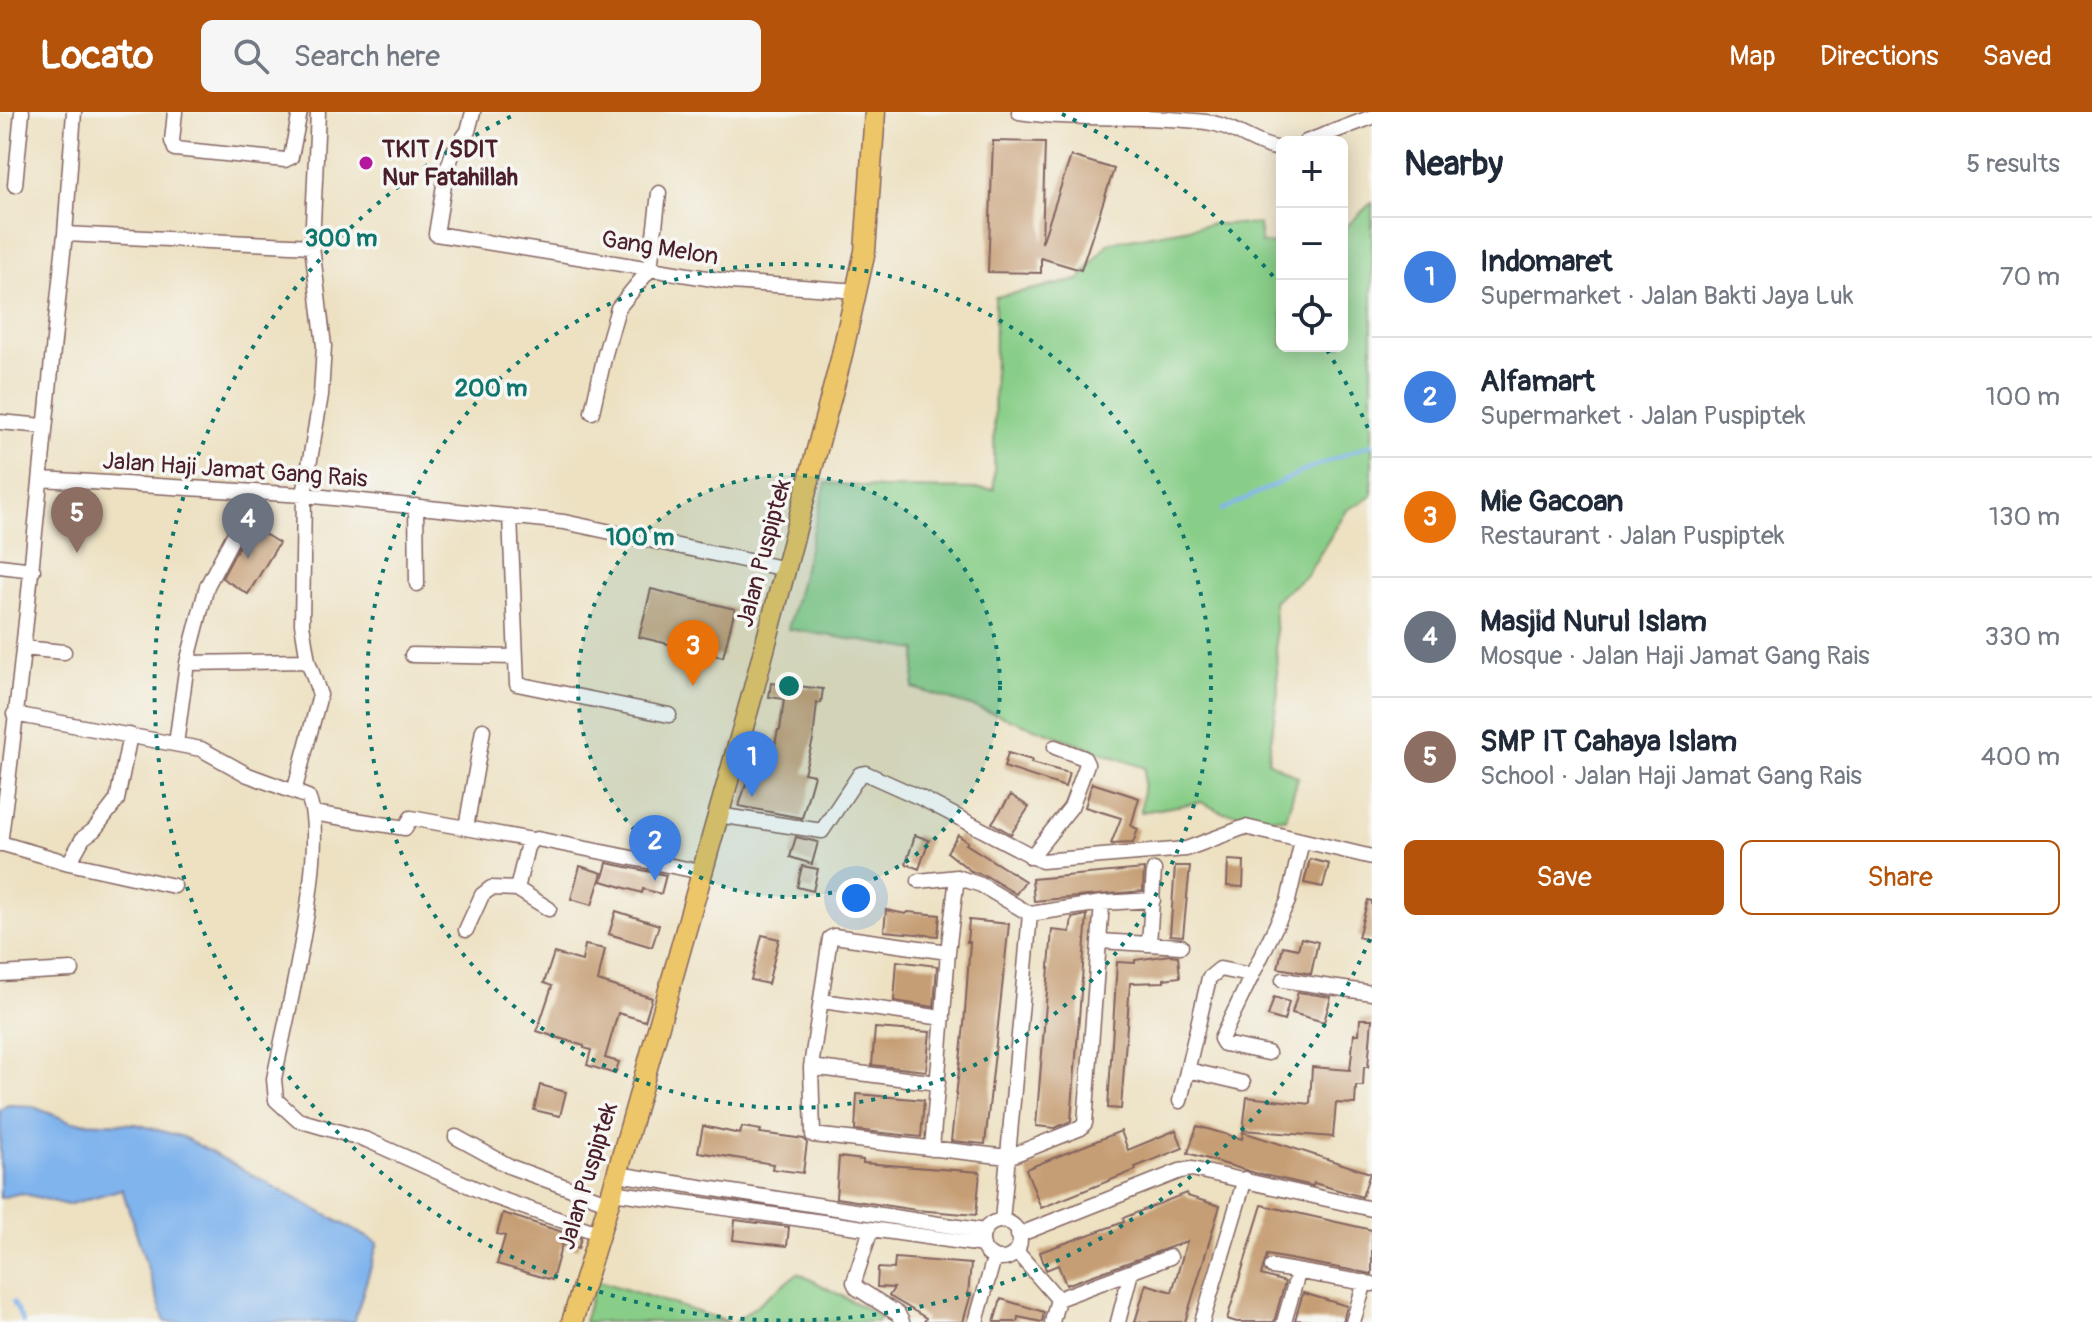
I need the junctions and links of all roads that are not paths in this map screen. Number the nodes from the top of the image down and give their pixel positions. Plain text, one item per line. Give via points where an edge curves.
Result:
1 (22, 112) edge
2 (74, 112) edge
3 (175, 112) edge
4 (300, 112) edge
5 (318, 112) edge
6 (473, 112) edge
7 (875, 112) edge
8 (1019, 112) edge
9 (1049, 114) edge
10 (1372, 117) edge
11 (296, 133) junction
12 (317, 135) junction
13 (1322, 136) edge
14 (1276, 148) edge
15 (15, 185) dead end
16 (659, 193) dead end
17 (65, 234) junction
18 (312, 246) junction
19 (650, 269) junction
20 (858, 291) junction
21 (592, 412) dead end
22 (0, 422) edge
23 (44, 426) junction
24 (42, 479) junction
25 (256, 493) junction
26 (304, 495) junction
27 (416, 506) junction
28 (510, 516) junction
29 (0, 566) edge
30 (786, 569) junction
31 (33, 570) junction
32 (417, 584) dead end
33 (23, 648) junction
34 (64, 652) dead end
35 (412, 655) dead end
36 (515, 657) junction
37 (308, 661) junction
38 (187, 663) junction
39 (14, 714) junction
40 (669, 715) dead end
41 (483, 730) dead end
42 (130, 735) junction
43 (176, 744) junction
44 (1055, 747) dead end
45 (4, 779) edge
46 (294, 792) junction
47 (313, 813) junction
48 (718, 815) junction
49 (466, 828) junction
50 (532, 840) junction
51 (1302, 841) junction
52 (0, 843) edge
53 (1031, 857) junction
54 (1372, 857) edge
55 (69, 863) junction
56 (1154, 870) dead end
57 (702, 872) junction
58 (957, 877) junction
59 (919, 881) dead end
60 (174, 886) dead end
61 (517, 889) junction
62 (1153, 900) junction
63 (1102, 903) junction
64 (549, 909) dead end
65 (1030, 914) junction
66 (466, 930) dead end
67 (1100, 941) junction
68 (1149, 944) junction
69 (1181, 946) dead end
70 (948, 952) junction
71 (72, 970) dead end
72 (0, 974) edge
73 (1250, 975) junction
74 (1283, 980) dead end
75 (1372, 993) edge
76 (822, 1001) junction
77 (943, 1018) junction
78 (1268, 1053) dead end
79 (811, 1067) junction
80 (1188, 1070) junction
81 (938, 1083) junction
82 (1243, 1083) dead end
83 (1180, 1101) dead end
84 (456, 1137) dead end
85 (932, 1149) junction
86 (1008, 1157) junction
87 (1245, 1179) junction
88 (612, 1190) junction
89 (787, 1201) junction
90 (1372, 1209) edge
91 (785, 1217) junction
92 (1002, 1221) junction
93 (871, 1229) junction
94 (598, 1233) junction
95 (1018, 1235) junction
96 (984, 1238) junction
97 (1016, 1251) junction
98 (1170, 1257) dead end
99 (994, 1258) junction
100 (1272, 1267) dead end
101 (1131, 1272) junction
102 (1298, 1273) junction
103 (1368, 1283) edge
104 (1058, 1299) junction
105 (572, 1322) edge
106 (902, 1322) edge
107 (976, 1322) edge
108 (1052, 1322) edge
109 (1118, 1322) edge
110 (1202, 1322) edge
111 (1284, 1322) edge
112 (1353, 1322) edge

1 - 15 street
2 - 17 street
3 - 11 street via 173,146 182,150 289,159
4 - 11 street
5 - 12 street
6 - 19 street, Gang Melon via 446,173 436,234
7 - 20 main road, Jalan Puspiptek
8 - 9 street
9 - 14 street via 1207,122
10 - 13 street
11 - 12 street
12 - 18 street
16 - 19 street
17 - 18 street
17 - 23 street
18 - 26 street via 324,346
19 - 20 street, Gang Melon via 731,282
19 - 21 street via 618,308
20 - 30 main road, Jalan Puspiptek
22 - 23 street
23 - 24 street
24 - 25 street, Jalan Haji Jamat Gang Rais
24 - 31 street
25 - 26 street, Jalan Haji Jamat Gang Rais
25 - 38 street via 210,578
26 - 27 street, Jalan Haji Jamat Gang Rais
26 - 37 street via 302,624
27 - 28 street, Jalan Haji Jamat Gang Rais
27 - 32 street
28 - 30 street, Jalan Haji Jamat Gang Rais via 590,527
28 - 36 street
29 - 31 street
30 - 48 main road, Jalan Puspiptek
31 - 33 street
33 - 34 street
33 - 39 street
35 - 36 street
36 - 40 street via 518,685
37 - 38 street
37 - 46 street via 319,704
38 - 43 street
39 - 42 street
39 - 45 street
41 - 49 street
42 - 43 street
42 - 55 street via 117,800 83,838
43 - 46 street via 201,749
44 - 53 street via 1087,764 1071,807
45 - 52 street
46 - 47 street via 309,798
47 - 49 street via 405,828 410,818
47 - 94 street via 305,922 274,1079 276,1100 298,1120 367,1140 494,1197
48 - 53 street via 822,831 865,773
48 - 57 main road, Jalan Puspiptek
49 - 50 street
50 - 57 street
50 - 61 street
51 - 53 street via 1245,827 1186,849 1047,862
51 - 54 street
51 - 73 street via 1288,901
52 - 55 street
55 - 60 street
56 - 62 street
57 - 88 main road, Jalan Puspiptek
58 - 59 street
58 - 65 street
58 - 70 street
61 - 64 street
61 - 66 street via 491,888 482,895
62 - 63 street
62 - 68 street
63 - 65 street
63 - 67 street
65 - 86 street
67 - 68 street
67 - 86 street via 1085,1123
68 - 69 street
70 - 76 street via 834,936 828,942
70 - 77 street
71 - 72 street
73 - 78 street via 1221,1041
73 - 80 street via 1220,969 1209,978
74 - 75 street
76 - 77 street
76 - 79 street
77 - 81 street
79 - 81 street
79 - 85 street via 813,1135
80 - 82 street
80 - 83 street
81 - 85 street
84 - 88 street via 511,1167
85 - 86 street
86 - 92 street
87 - 90 street
87 - 95 street via 1185,1169
87 - 110 street
88 - 89 street
88 - 91 street
88 - 94 main road, Jalan Puspiptek
89 - 91 street
89 - 96 street
91 - 93 street
92 - 95 street
92 - 96 street via 995,1221
93 - 96 street
93 - 106 street via 854,1282
94 - 105 main road, Jalan Puspiptek
95 - 97 street
96 - 99 street via 985,1251
97 - 99 street
97 - 104 street
98 - 101 street
99 - 107 street
100 - 102 street
101 - 104 street
101 - 109 street
102 - 103 street
102 - 111 street
103 - 112 street
104 - 108 street

